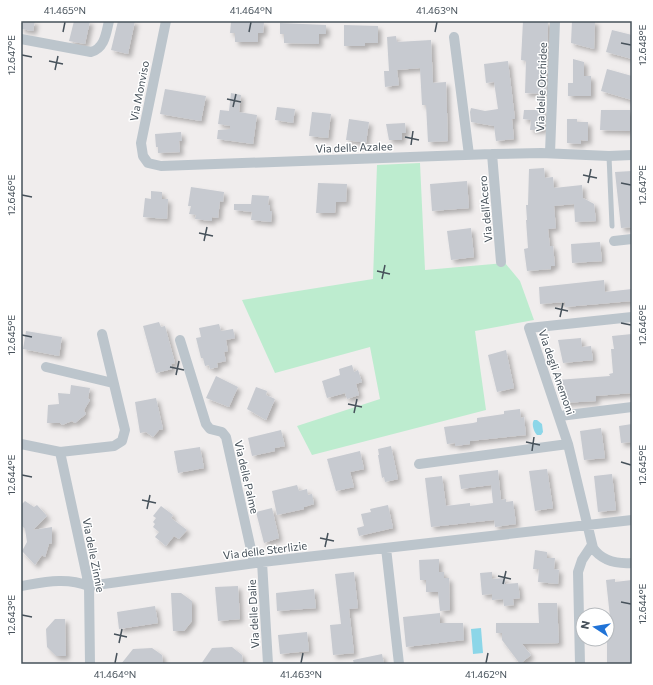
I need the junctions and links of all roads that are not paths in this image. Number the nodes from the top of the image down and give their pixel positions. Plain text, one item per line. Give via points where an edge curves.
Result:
1 (109, 21) edge
2 (166, 21) edge
3 (555, 21) edge
4 (454, 38) dead end
5 (21, 39) edge
6 (550, 153) junction
7 (469, 154) junction
8 (492, 154) junction
9 (609, 156) junction
10 (632, 156) edge
11 (148, 164) joint
12 (612, 226) dead end
13 (632, 239) edge
14 (614, 242) dead end
15 (501, 262) dead end
16 (632, 317) edge
17 (102, 334) dead end
18 (180, 340) dead end
19 (46, 367) dead end
20 (113, 383) junction
21 (632, 408) edge
22 (560, 416) junction
23 (21, 444) edge
24 (568, 444) junction
25 (60, 452) junction
26 (420, 464) dead end
27 (632, 520) edge
28 (588, 525) junction
29 (592, 545) junction
30 (386, 548) junction
31 (258, 563) junction
32 (632, 563) edge
33 (21, 586) edge
34 (90, 586) junction
35 (90, 664) edge
36 (268, 664) edge
37 (399, 664) edge
38 (580, 664) edge

1 - 5 street via 104,41 91,52
2 - 11 street, Via Monviso via 141,143 142,156
3 - 6 street, Via delle Orchidee
4 - 7 street
6 - 8 street, Via delle Azalee
6 - 9 street, Via delle Azalee
7 - 8 street, Via delle Azalee
7 - 11 street, Via delle Azalee via 161,166
8 - 15 street, Via dell'Acero
9 - 10 street, Via delle Azalee
9 - 12 lane
13 - 14 street
16 - 22 street, Via degli Anemoni via 529,328
17 - 20 street
18 - 31 street, Via delle Palme via 206,424 210,429 222,432 226,437
19 - 20 street
20 - 25 street via 125,430 122,441 114,446
21 - 22 street
22 - 24 street, Via degli Anemoni
23 - 25 street
24 - 26 street
24 - 28 street, Via degli Anemoni
25 - 34 street, Via delle Zinnie
27 - 28 street, Via delle Sterlizie
28 - 29 street, Via degli Anemoni
28 - 30 street, Via delle Sterlizie
29 - 32 street via 597,553 607,560
29 - 38 street via 578,572
30 - 31 street, Via delle Sterlizie
30 - 37 street
31 - 34 street, Via delle Sterlizie
31 - 36 street, Via delle Dalie
33 - 34 street, Via delle Sterlizie via 58,580
34 - 35 street, Via delle Zinnie

